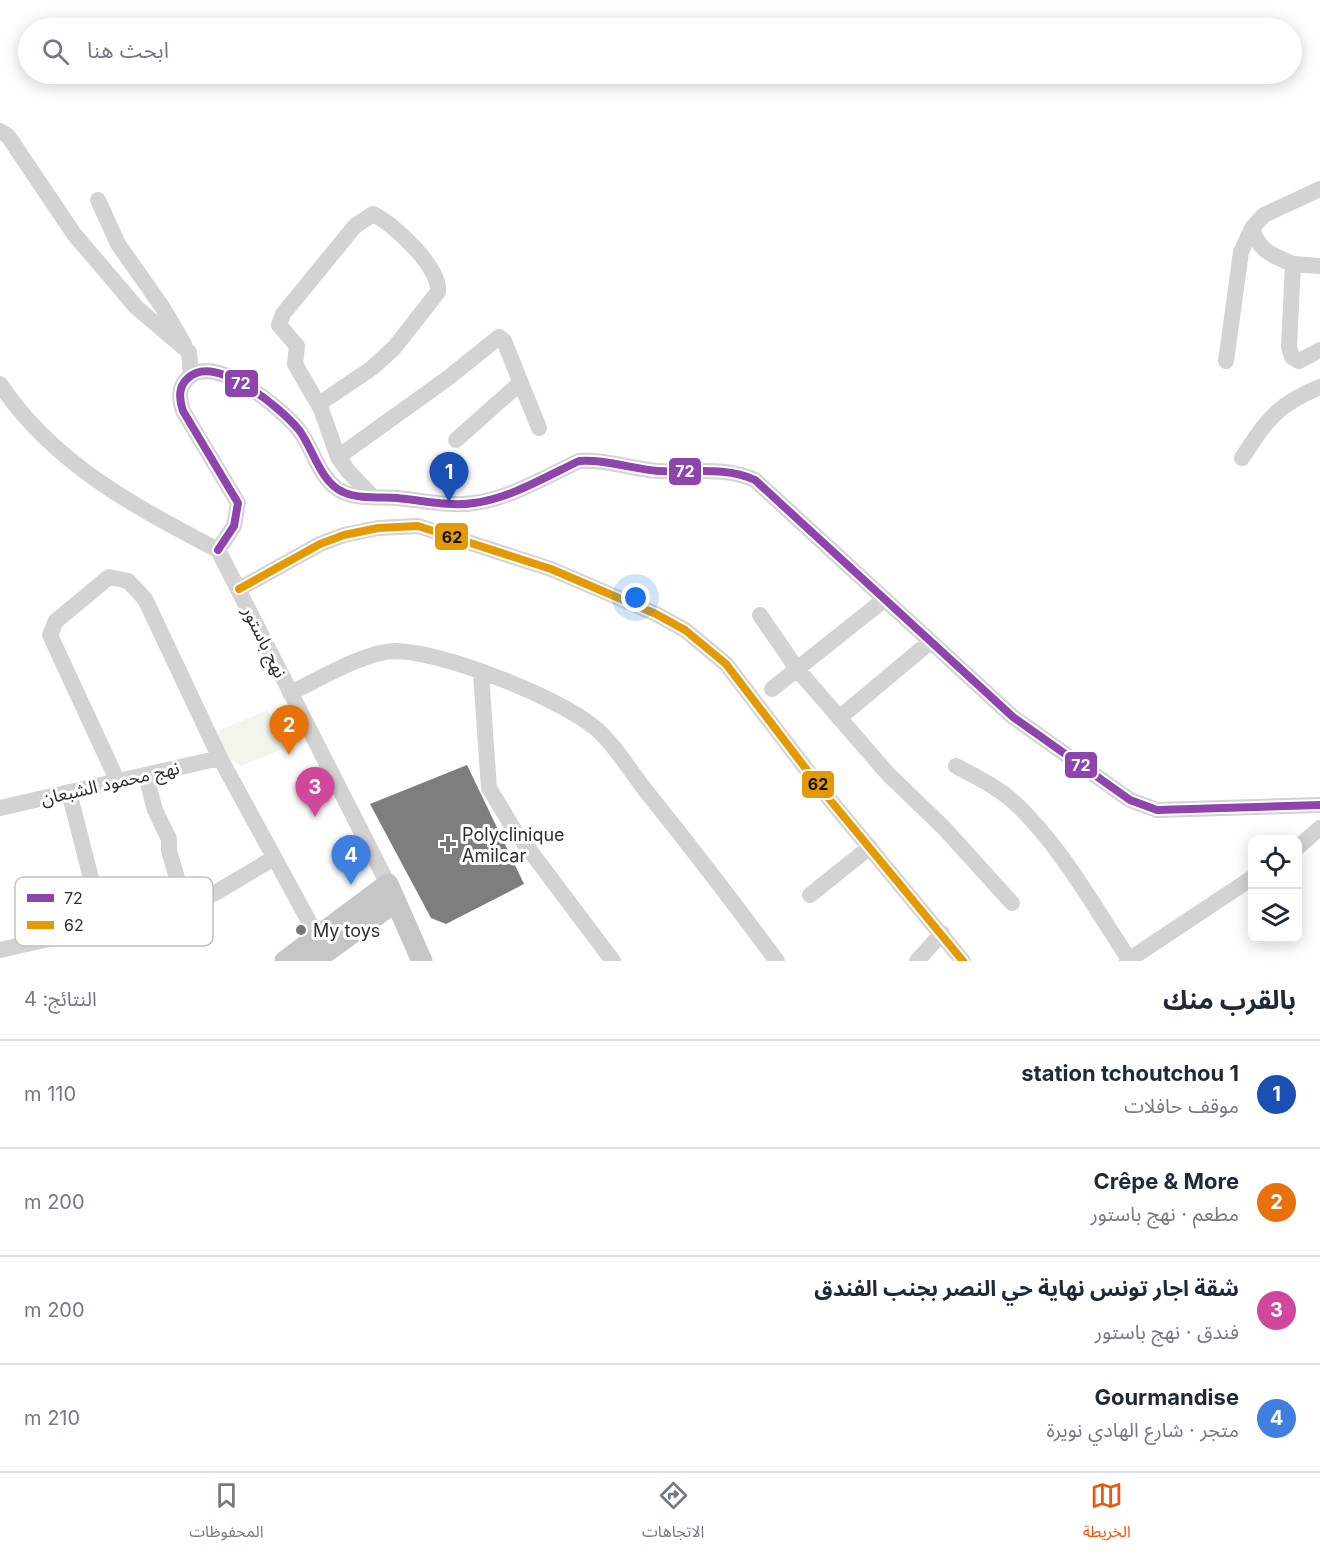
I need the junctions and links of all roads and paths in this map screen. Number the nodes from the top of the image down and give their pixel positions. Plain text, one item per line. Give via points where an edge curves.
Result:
1 (0, 131) edge
2 (1320, 189) edge
3 (98, 200) dead end
4 (1252, 228) junction
5 (1293, 264) junction
6 (1320, 266) edge
7 (1320, 350) edge
8 (189, 352) junction
9 (1226, 361) dead end
10 (191, 375) junction
11 (520, 383) junction
12 (0, 384) edge
13 (1320, 387) edge
14 (319, 404) junction
15 (539, 428) dead end
16 (456, 440) dead end
17 (338, 457) junction
18 (1242, 458) dead end
19 (372, 496) junction
20 (218, 550) junction
21 (239, 590) junction
22 (885, 598) junction
23 (760, 615) dead end
24 (930, 642) junction
25 (797, 669) junction
26 (481, 674) junction
27 (772, 689) dead end
28 (290, 693) junction
29 (839, 718) junction
30 (220, 758) junction
31 (956, 766) dead end
32 (146, 776) junction
33 (118, 782) junction
34 (69, 792) junction
35 (1320, 805) edge
36 (0, 808) edge
37 (1320, 828) edge
38 (1302, 844) edge
39 (870, 847) junction
40 (274, 858) junction
41 (91, 877) edge
42 (177, 877) edge
43 (1248, 882) edge
44 (392, 893) junction
45 (213, 894) edge
46 (810, 895) dead end
47 (1012, 903) dead end
48 (942, 933) junction
49 (20, 946) edge
50 (0, 950) edge
51 (323, 953) edge
52 (1128, 960) edge
53 (285, 961) edge
54 (422, 961) edge
55 (613, 961) edge
56 (777, 961) edge
57 (917, 961) edge
58 (963, 961) edge

1 - 8 street via 8,136 74,234 137,308
2 - 4 street via 1264,215
3 - 8 street via 118,244
4 - 5 street via 1257,244
4 - 9 street via 1241,252
5 - 6 street
5 - 7 street via 1289,347 1292,357 1299,361
8 - 10 street
10 - 19 street via 219,372 251,388 298,428 334,486 343,492
10 - 20 street via 181,387 183,411 238,503 234,526
11 - 15 street
11 - 16 street
11 - 17 street via 504,341 494,338 448,378
12 - 20 street via 41,433 97,482
13 - 18 street via 1275,412
14 - 14 street via 295,364 297,346 279,320 355,226 373,214 385,219 432,267 438,292 394,348
14 - 17 street
17 - 19 street
19 - 22 street via 472,504 506,495 579,461 592,460 658,471 739,473 755,480
20 - 21 street, نهج باستور
21 - 28 street, نهج باستور
21 - 39 street via 320,544 378,528 418,526 550,568 656,614 685,630 726,664
22 - 24 street
22 - 25 street
23 - 25 street
24 - 29 street
24 - 35 street via 1013,717 1146,808
25 - 27 street
25 - 29 street
26 - 28 street via 439,659 395,651 375,654
26 - 55 street via 489,788 513,828
26 - 56 street via 563,706 596,729
28 - 44 street, نهج باستور
29 - 47 street
30 - 32 street, نهج محمود الشبعان
30 - 33 street via 145,599 128,581 109,577 56,621 50,635
30 - 40 street
31 - 52 street via 999,790 1028,815
32 - 33 street, نهج محمود الشبعان
32 - 42 street
33 - 34 street, نهج محمود الشبعان
34 - 36 street, نهج محمود الشبعان
34 - 41 street
37 - 38 street
39 - 46 street
39 - 48 street
40 - 45 street
40 - 51 street
43 - 52 street
44 - 51 main road
44 - 54 main road, نهج باستور
48 - 57 street
48 - 58 street
49 - 50 street
51 - 53 main road

